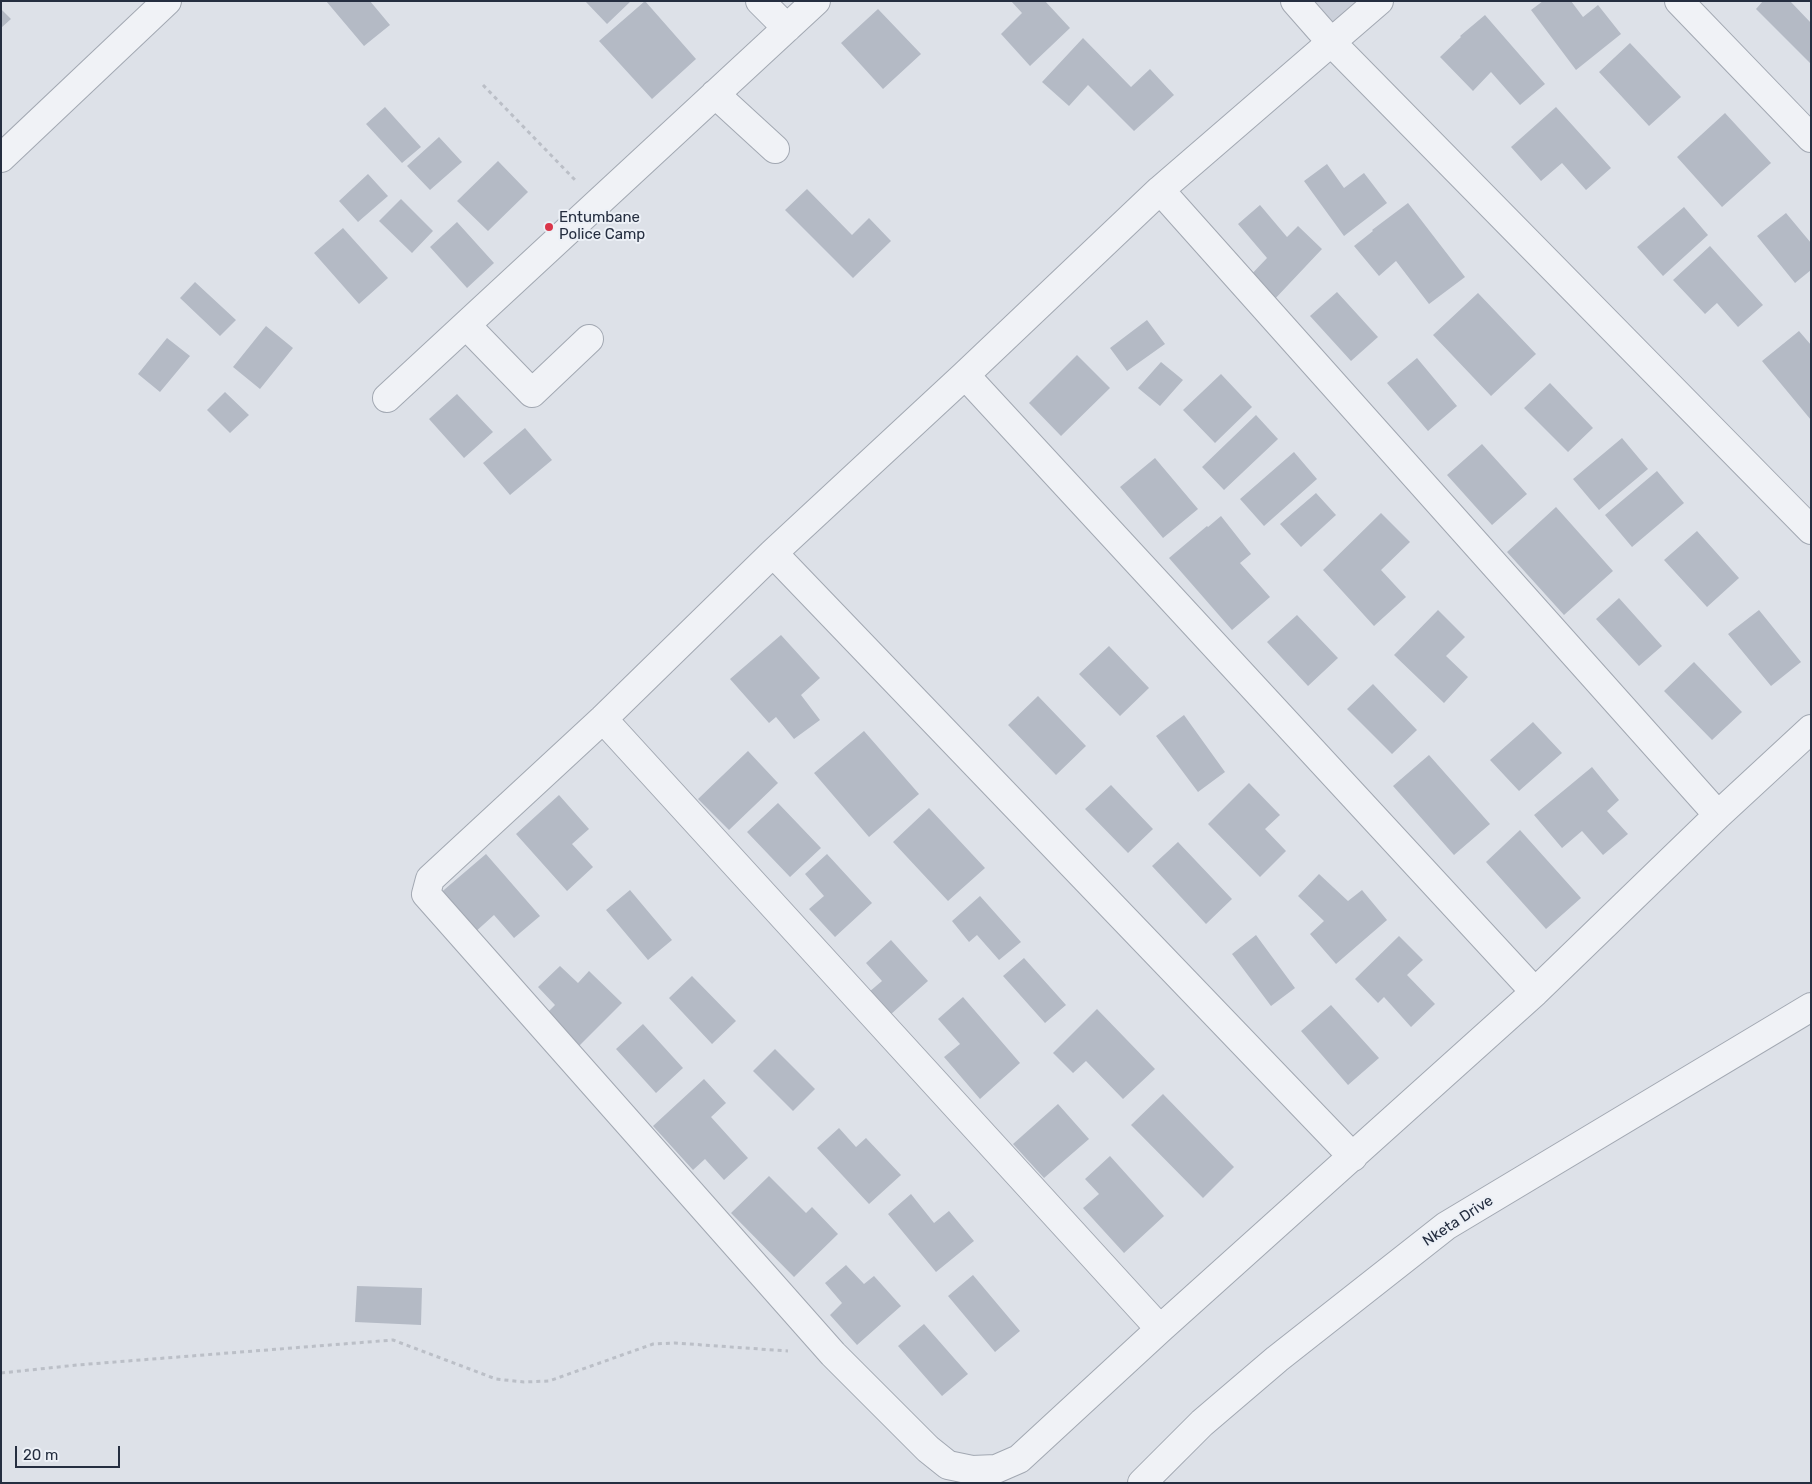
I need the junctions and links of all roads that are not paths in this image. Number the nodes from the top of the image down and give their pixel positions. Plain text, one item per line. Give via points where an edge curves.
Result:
1 (167, 1) edge
2 (760, 1) edge
3 (816, 1) edge
4 (1295, 1) edge
5 (1379, 1) edge
6 (1679, 1) edge
7 (787, 28) junction
8 (1331, 42) junction
9 (715, 94) junction
10 (1811, 138) edge
11 (775, 149) dead end
12 (1, 158) edge
13 (1160, 190) junction
14 (466, 325) junction
15 (589, 339) dead end
16 (965, 375) junction
17 (387, 398) dead end
18 (1811, 530) edge
19 (773, 552) junction
20 (603, 719) junction
21 (1811, 728) edge
22 (1718, 815) junction
23 (1535, 992) junction
24 (1811, 1007) edge
25 (1353, 1157) junction
26 (1160, 1329) junction
27 (1142, 1483) edge

1 - 12 street
2 - 7 street
3 - 7 street
4 - 8 street
5 - 8 street
6 - 10 street
7 - 9 street
8 - 13 street
8 - 18 street
9 - 11 street
9 - 14 street
13 - 16 street
13 - 22 street
14 - 15 street via 532,393
14 - 17 street
16 - 19 street
16 - 23 street
19 - 20 street
19 - 25 street
20 - 26 street
20 - 26 street via 430,879 426,894 833,1354 948,1466 996,1469 1019,1459
21 - 22 street
22 - 23 street
23 - 25 street
24 - 27 street, Nketa Drive via 1446,1226 1276,1359 1202,1423
25 - 26 street

